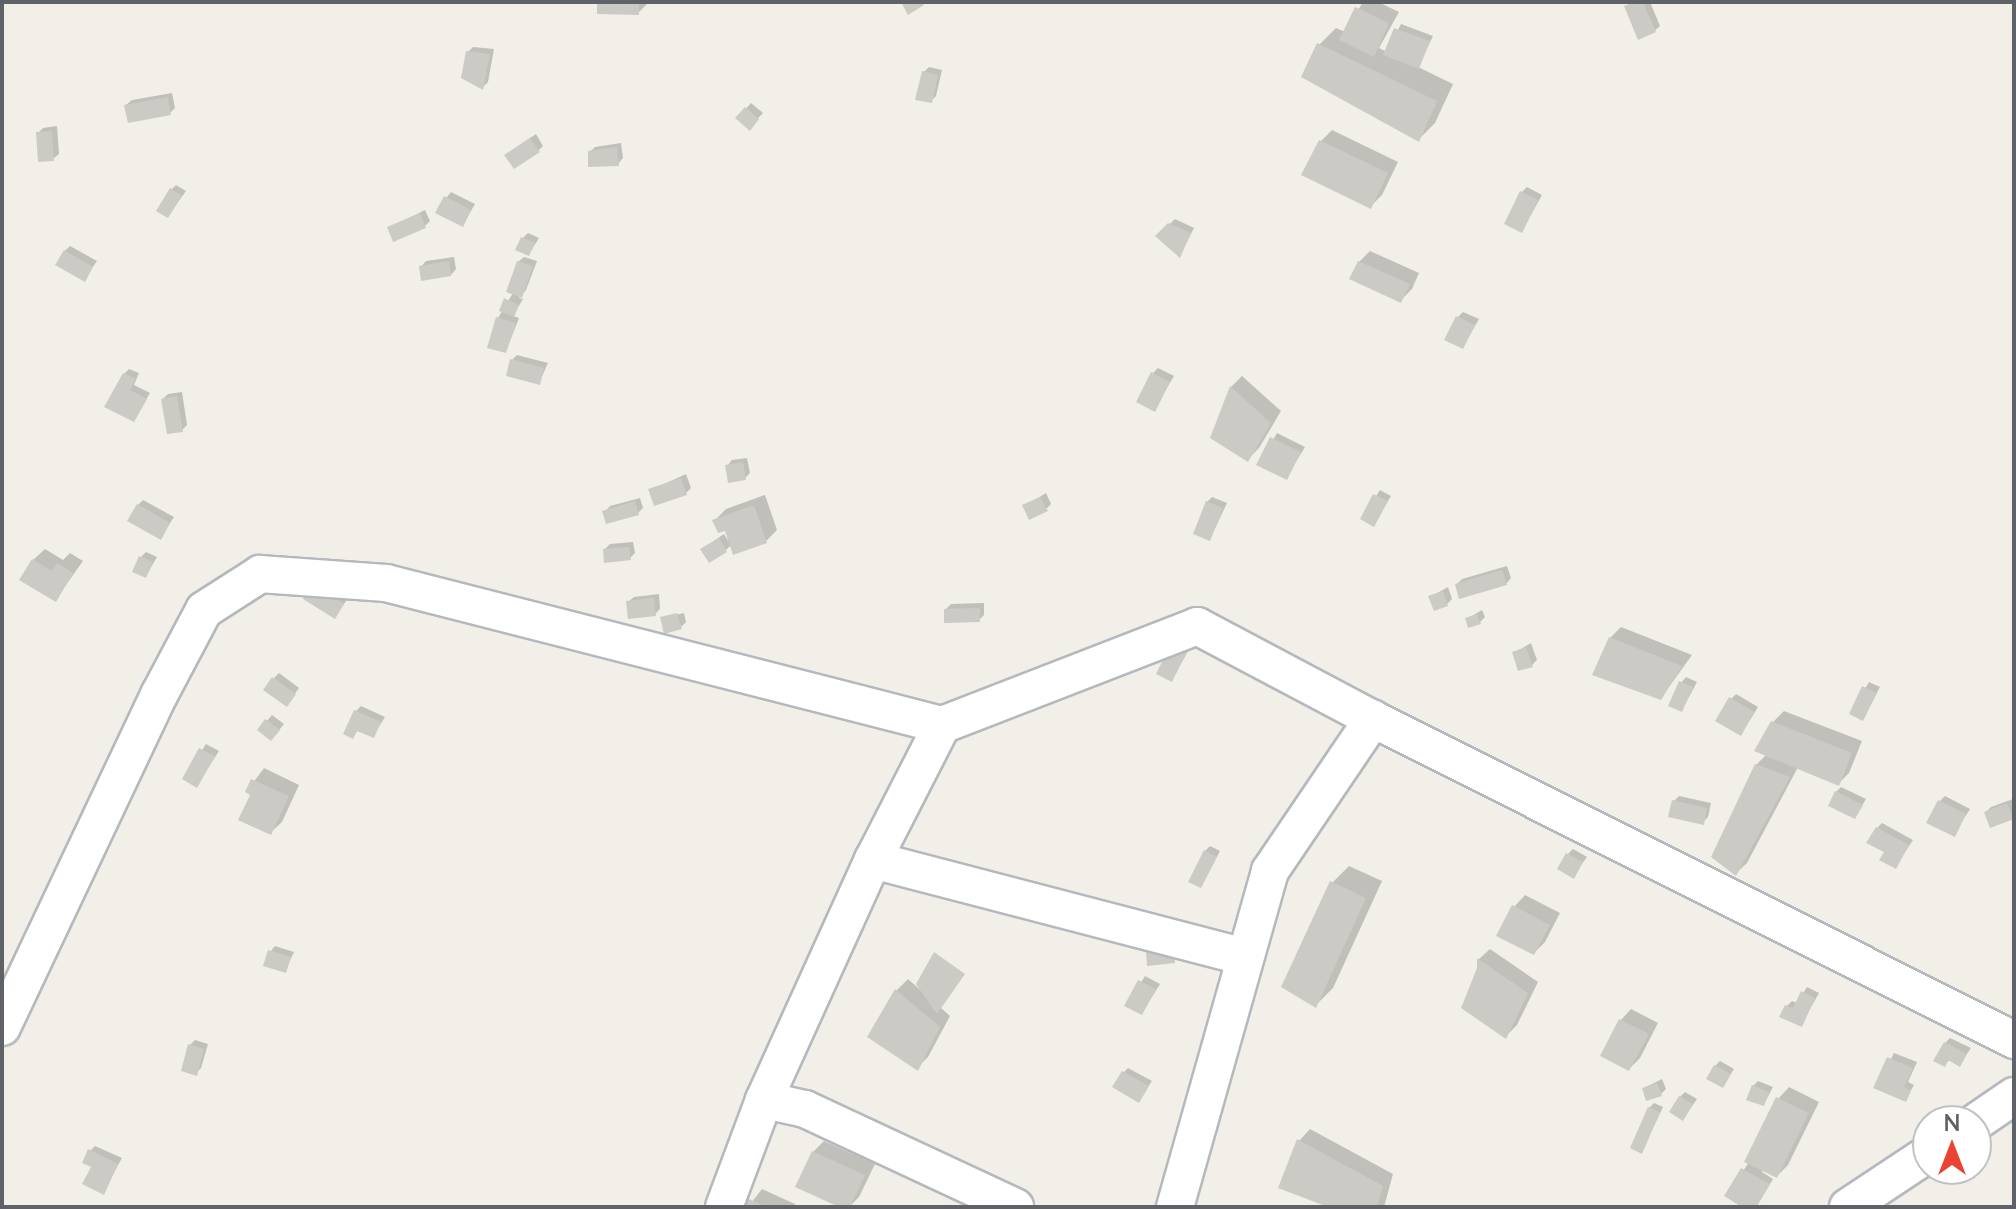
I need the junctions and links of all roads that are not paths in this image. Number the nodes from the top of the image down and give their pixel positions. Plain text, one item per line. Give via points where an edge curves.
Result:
1 (1373, 719) junction
2 (942, 725) junction
3 (873, 860) junction
4 (1245, 957) junction
5 (2, 1027) edge
6 (2014, 1040) edge
7 (2014, 1096) edge
8 (764, 1100) junction
9 (1992, 1111) edge
10 (1912, 1165) edge
11 (724, 1207) edge
12 (1015, 1207) edge
13 (1175, 1207) edge
14 (1848, 1207) edge

1 - 2 street via 1197,626
1 - 4 street via 1270,871
1 - 6 street
2 - 3 street
2 - 5 street via 386,583 260,574 204,610
3 - 4 street
3 - 8 street
4 - 13 street
7 - 9 street
8 - 11 street
8 - 12 street via 805,1109
10 - 14 street

